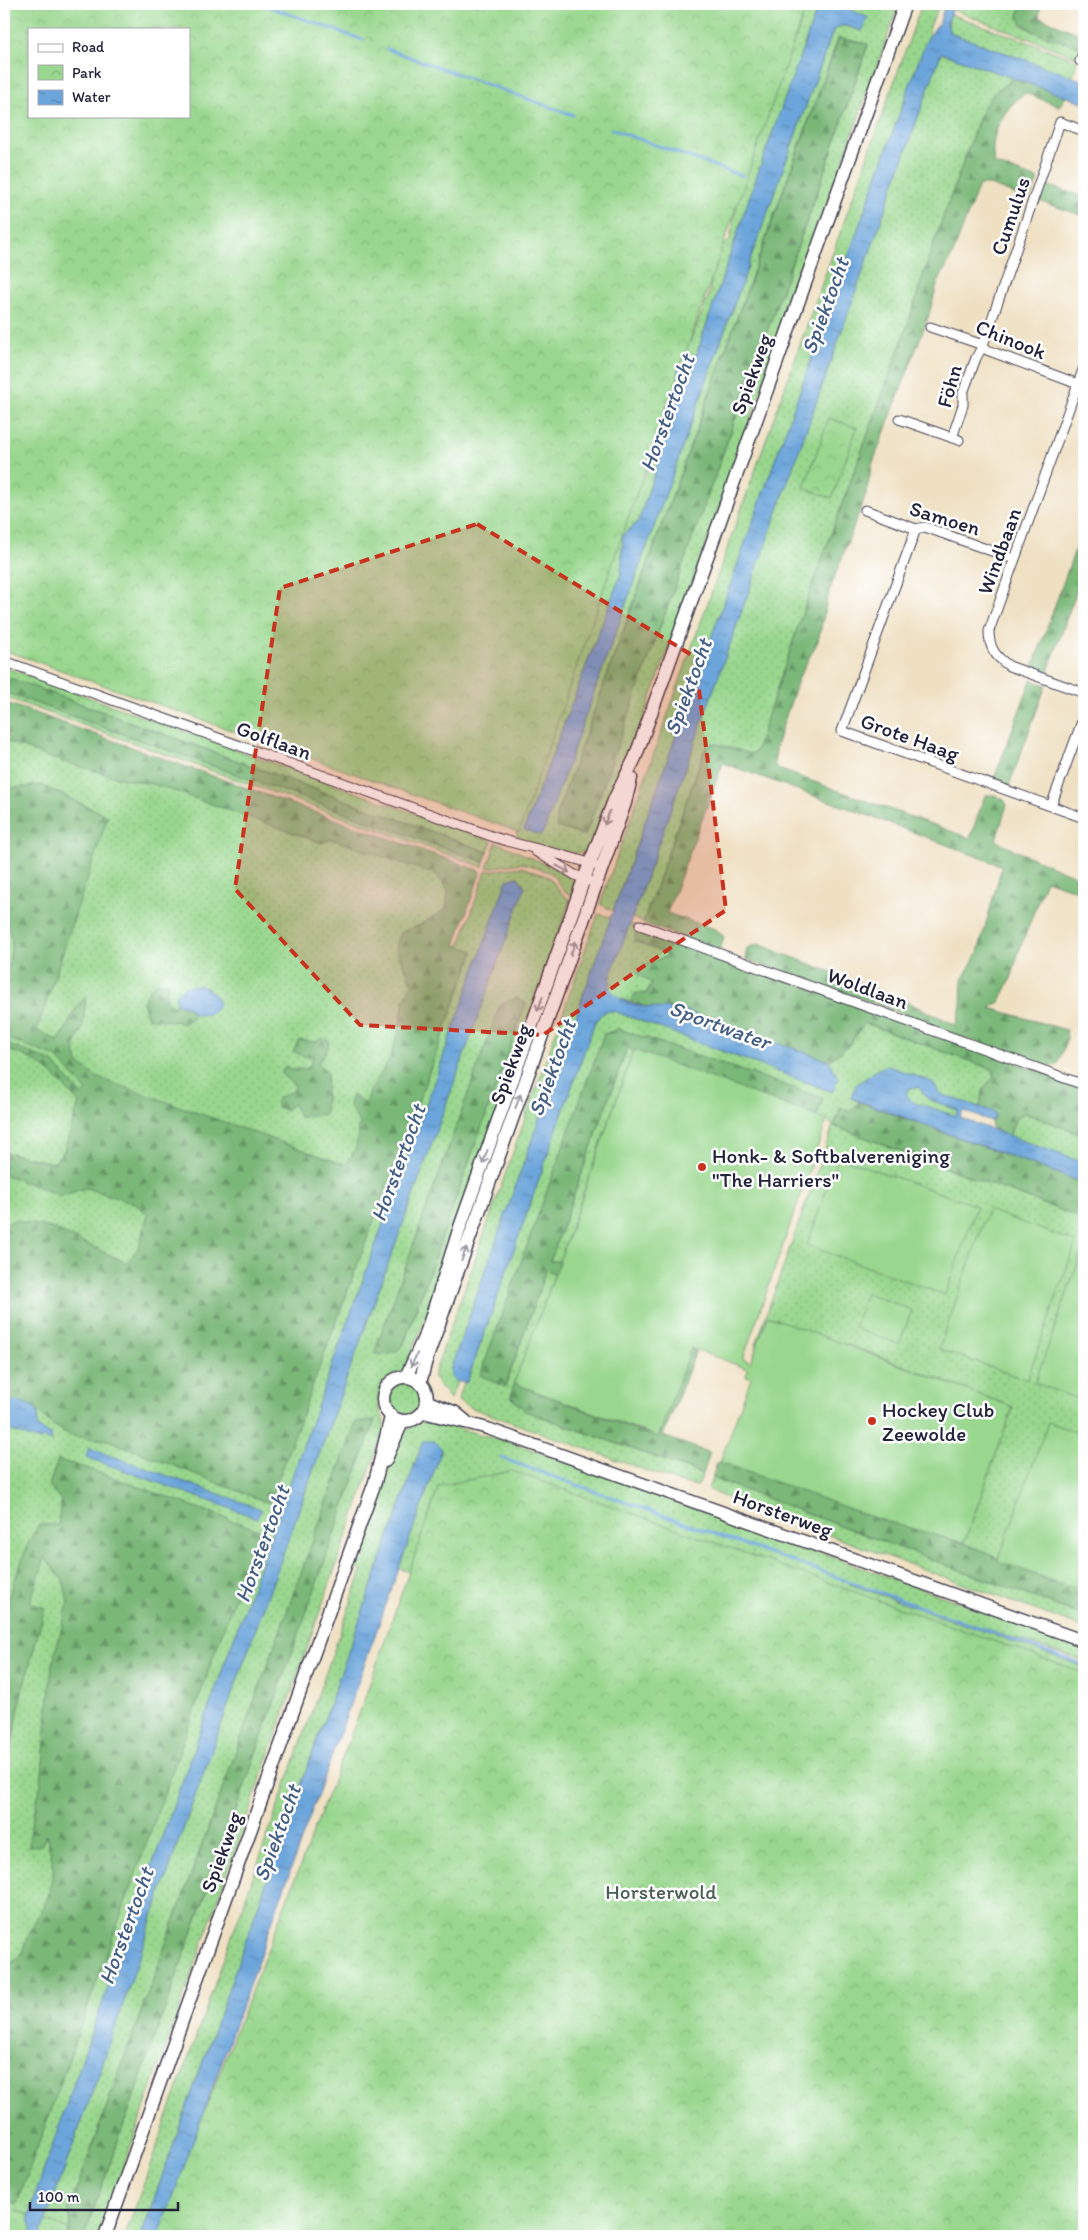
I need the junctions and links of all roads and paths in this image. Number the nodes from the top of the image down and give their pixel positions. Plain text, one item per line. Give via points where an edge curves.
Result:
1 (905, 4) edge
2 (1084, 51) edge
3 (1080, 61) dead end
4 (1084, 131) edge
5 (930, 327) dead end
6 (983, 346) junction
7 (1084, 367) edge
8 (1078, 384) junction
9 (899, 419) dead end
10 (864, 510) dead end
11 (916, 530) junction
12 (1014, 559) junction
13 (4, 661) edge
14 (1084, 692) edge
15 (1084, 716) edge
16 (1052, 806) junction
17 (1084, 818) edge
18 (533, 850) junction
19 (596, 866) junction
20 (590, 881) junction
21 (640, 925) dead end
22 (1084, 1085) edge
23 (406, 1377) junction
24 (420, 1383) junction
25 (425, 1407) junction
26 (397, 1420) junction
27 (1084, 1641) edge
28 (105, 2236) edge

1 - 19 main road, Spiekweg via 635,758 615,798
2 - 3 street
4 - 6 street, Cumulus via 1060,122
5 - 6 street, Chinook
6 - 8 street, Chinook
6 - 9 street, Föhn via 963,393 956,439
7 - 8 street, Windbaan
8 - 12 street, Windbaan
10 - 11 street, Samoen
11 - 12 street, Samoen via 925,527
11 - 16 street, Grote Haag via 842,731
12 - 14 street, Windbaan via 989,631 992,651 1009,666
13 - 18 street, Golflaan
15 - 16 street
16 - 17 street, Grote Haag
18 - 19 street, Golflaan via 561,854
18 -> 20 street, Golflaan
19 - 20 main road, Spiekweg
20 -> 23 main road, Spiekweg via 460,1227 427,1331
24 -> 20 main road, Spiekweg
21 - 22 street, Woldlaan
23 - 24 main road
23 - 26 main road via 397,1378 389,1384 382,1401 385,1410
24 - 25 main road via 427,1394
25 - 26 main road via 418,1418
25 - 27 street, Horsterweg via 451,1421 468,1422
26 - 28 main road, Spiekweg

